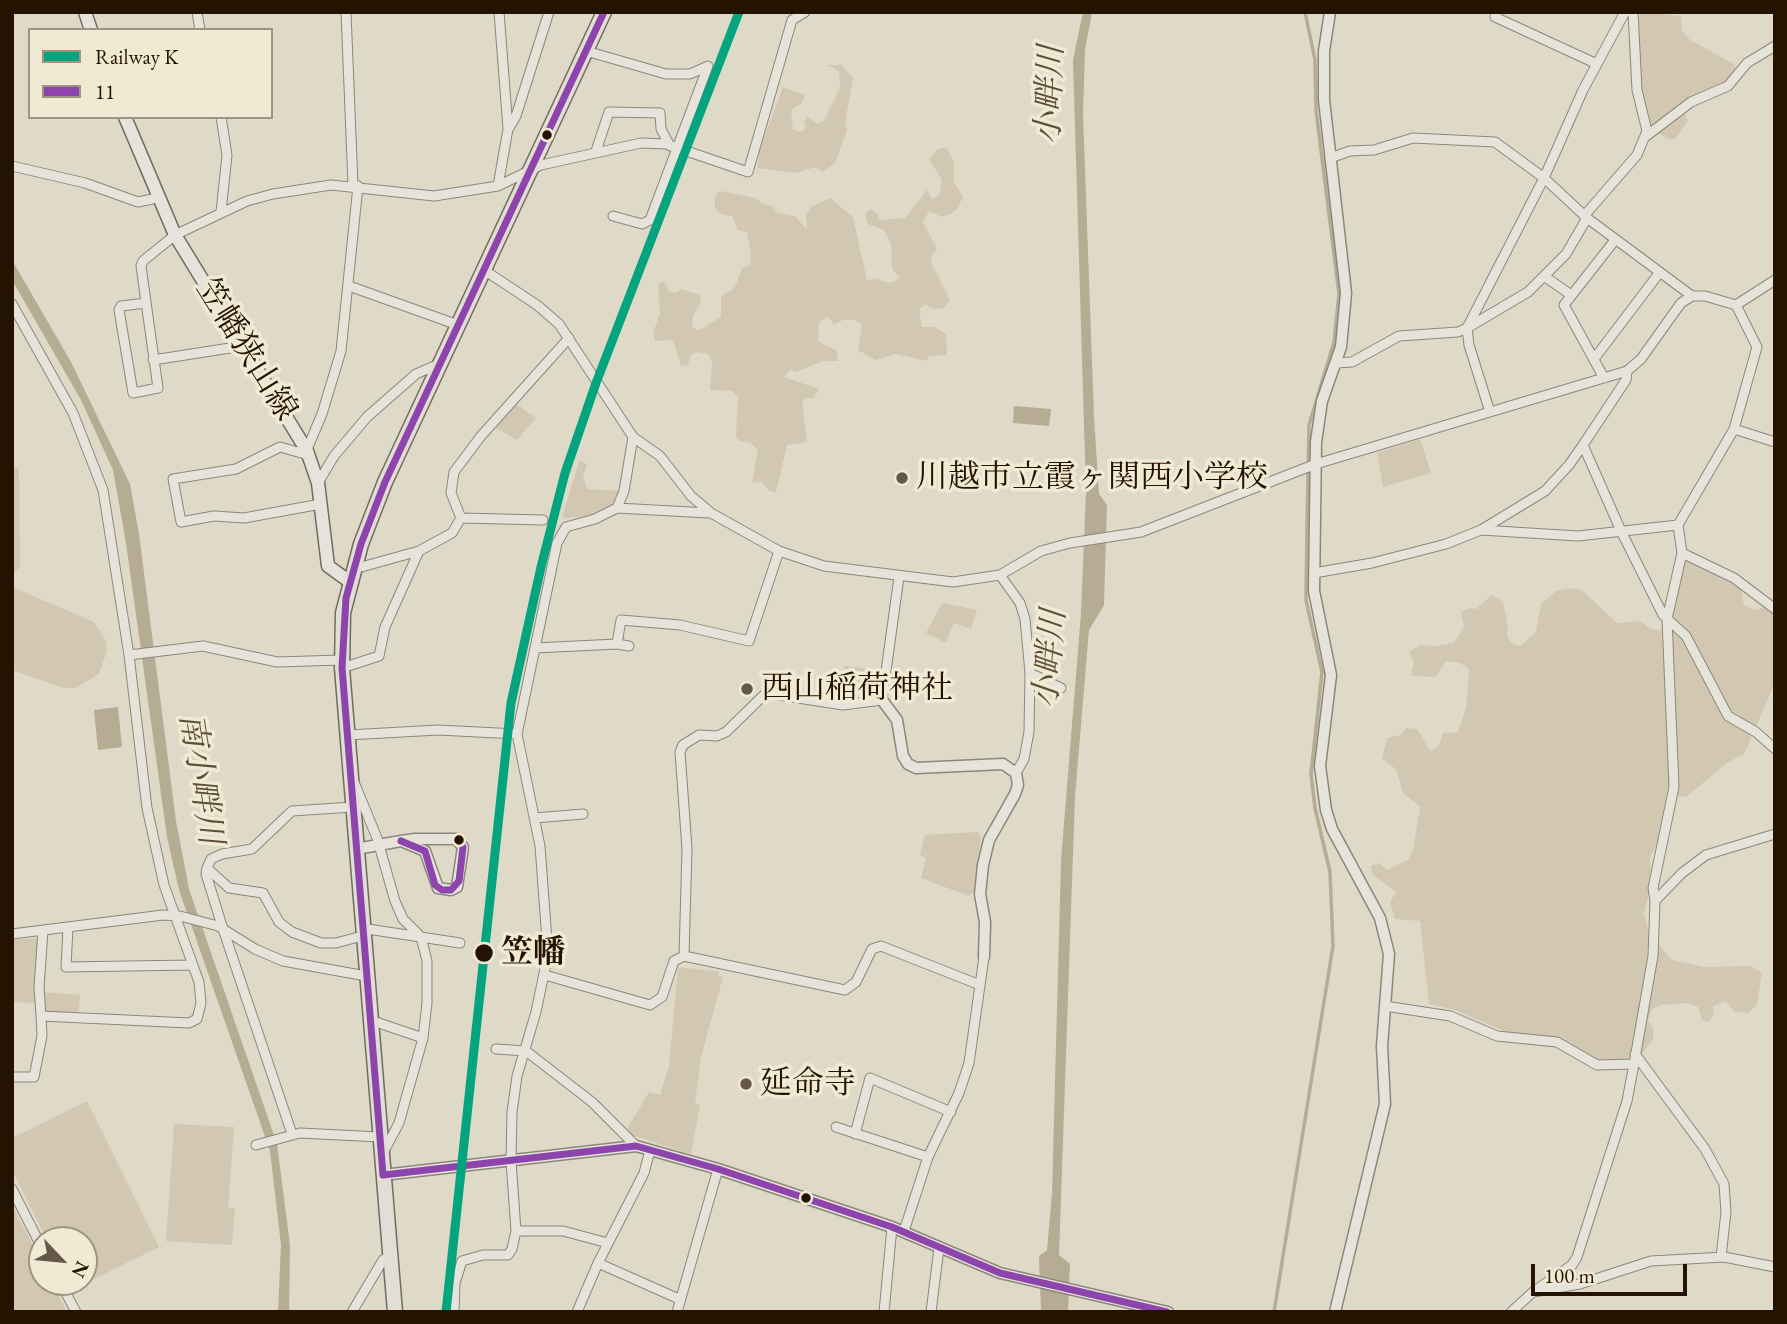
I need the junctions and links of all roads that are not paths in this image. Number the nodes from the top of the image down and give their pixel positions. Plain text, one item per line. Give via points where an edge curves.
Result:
1 (345, 12) edge
2 (499, 12) edge
3 (549, 12) edge
4 (604, 12) edge
5 (805, 12) edge
6 (1330, 12) edge
7 (1497, 12) edge
8 (1625, 12) edge
9 (1633, 12) edge
10 (1775, 46) edge
11 (586, 51) junction
12 (1597, 64) junction
13 (126, 119) edge
14 (221, 119) edge
15 (508, 129) junction
16 (1645, 137) junction
17 (673, 147) junction
18 (596, 151) junction
19 (1330, 158) junction
20 (12, 166) edge
21 (527, 174) junction
22 (1544, 178) junction
23 (356, 186) junction
24 (498, 186) junction
25 (157, 198) junction
26 (220, 212) junction
27 (613, 216) dead end
28 (1586, 217) junction
29 (174, 235) junction
30 (1615, 240) junction
31 (484, 270) junction
32 (1660, 272) junction
33 (1544, 276) junction
34 (1775, 280) edge
35 (349, 286) junction
36 (1571, 295) junction
37 (1692, 296) junction
38 (12, 303) edge
39 (146, 303) junction
40 (1735, 305) junction
41 (458, 325) junction
42 (1467, 328) junction
43 (569, 338) junction
44 (243, 346) junction
45 (1594, 359) junction
46 (153, 360) junction
47 (441, 363) junction
48 (1336, 363) junction
49 (1627, 370) junction
50 (1604, 378) junction
51 (1490, 412) junction
52 (1734, 429) junction
53 (633, 437) junction
54 (1775, 442) edge
55 (1583, 445) junction
56 (307, 451) junction
57 (1316, 464) junction
58 (318, 483) junction
59 (321, 504) junction
60 (617, 508) junction
61 (711, 513) junction
62 (461, 518) junction
63 (543, 520) dead end
64 (1678, 525) junction
65 (1480, 530) junction
66 (1621, 531) junction
67 (419, 551) junction
68 (779, 551) junction
69 (1682, 553) junction
70 (1314, 573) junction
71 (352, 575) junction
72 (1000, 575) junction
73 (899, 578) junction
74 (1775, 609) edge
75 (1667, 619) junction
76 (617, 645) junction
77 (629, 646) dead end
78 (535, 648) junction
79 (131, 655) junction
80 (341, 664) junction
81 (1030, 673) junction
82 (1061, 688) dead end
83 (882, 699) junction
84 (517, 734) junction
85 (348, 735) junction
86 (1775, 749) edge
87 (1016, 773) junction
88 (350, 778) junction
89 (353, 807) junction
90 (583, 814) dead end
91 (534, 818) junction
92 (1775, 834) edge
93 (401, 841) junction
94 (379, 845) junction
95 (356, 849) junction
96 (207, 868) junction
97 (1655, 901) junction
98 (177, 915) junction
99 (68, 928) junction
100 (220, 928) junction
101 (43, 931) junction
102 (362, 932) junction
103 (12, 933) edge
104 (421, 937) junction
105 (460, 943) dead end
106 (684, 956) junction
107 (984, 957) joint
108 (192, 965) junction
109 (545, 975) junction
110 (366, 976) junction
111 (980, 985) junction
112 (1385, 1006) junction
113 (41, 1016) junction
114 (370, 1020) junction
115 (423, 1038) junction
116 (496, 1049) dead end
117 (526, 1051) junction
118 (1635, 1059) junction
119 (12, 1076) edge
120 (951, 1112) junction
121 (836, 1127) dead end
122 (855, 1133) junction
123 (292, 1134) junction
124 (380, 1137) junction
125 (256, 1145) dead end
126 (636, 1146) junction
127 (650, 1150) junction
128 (382, 1155) junction
129 (928, 1157) junction
130 (511, 1161) junction
131 (718, 1169) junction
132 (383, 1175) junction
133 (12, 1189) edge
134 (31, 1226) edge
135 (898, 1229) junction
136 (516, 1231) junction
137 (608, 1243) junction
138 (939, 1248) junction
139 (390, 1256) junction
140 (1721, 1256) junction
141 (598, 1262) junction
142 (1775, 1267) edge
143 (1533, 1292) junction
144 (67, 1296) edge
145 (679, 1299) junction
146 (76, 1312) edge
147 (352, 1312) edge
148 (395, 1312) edge
149 (454, 1312) edge
150 (577, 1312) edge
151 (677, 1312) edge
152 (884, 1312) edge
153 (931, 1312) edge
154 (1168, 1312) edge
155 (1335, 1312) edge
156 (1511, 1312) edge

1 - 23 street
2 - 15 street
3 - 15 street
4 - 11 main road
5 - 17 street via 792,20 748,172
6 - 19 street via 1323,76
7 - 12 street via 1495,17
8 - 12 street
9 - 16 street
10 - 16 street via 1747,63 1728,86 1691,102
11 - 17 street via 666,74 690,74 708,66
11 - 21 main road
12 - 22 street
13 - 25 main road, 笠幡狭山線
14 - 26 street via 227,155
15 - 24 street
16 - 28 street via 1637,155
17 - 18 street via 641,143
17 - 18 street via 661,129 660,113 609,113
17 - 27 street via 650,220 642,224
18 - 21 street via 541,165
19 - 22 street via 1413,138 1495,142
19 - 48 street via 1345,285 1343,334
20 - 25 street via 85,183 138,202
21 - 24 street
21 - 31 main road
22 - 28 street
22 - 42 street
23 - 24 street via 398,195 435,196
23 - 26 street via 273,194
23 - 35 street
25 - 29 main road, 笠幡狭山線
26 - 29 street
28 - 30 street
28 - 33 street via 1566,254
29 - 39 street via 143,261
29 - 44 main road, 笠幡狭山線
30 - 32 street
30 - 36 street
31 - 41 main road
31 - 43 street via 537,305
32 - 37 street
32 - 45 street
33 - 36 street
33 - 42 street via 1528,292
34 - 40 street
35 - 41 street
35 - 56 street via 341,351
36 - 45 street via 1564,305
37 - 40 street
37 - 49 street via 1681,303 1641,359
38 - 79 street via 73,413 103,490
39 - 46 street
39 - 46 street via 119,310 133,393 158,388
40 - 52 street via 1757,347
41 - 47 main road
42 - 48 street via 1399,336 1352,362
42 - 51 street
43 - 53 street
43 - 62 street via 488,427 454,472 451,493
44 - 46 street
44 - 56 main road, 笠幡狭山線
45 - 50 street
47 - 58 street via 416,374 367,417
47 - 71 main road via 385,482
48 - 57 street via 1317,425
49 - 50 street
49 - 55 street via 1626,380
50 - 51 street
51 - 57 street
52 - 54 street
52 - 64 street
53 - 60 street
53 - 61 street via 660,456 691,496
55 - 65 street via 1545,491
55 - 66 street
56 - 58 main road, 笠幡狭山線
56 - 59 street via 280,447 236,469 174,478 181,522
57 - 70 street
57 - 72 street via 1154,528 1041,551
58 - 59 main road, 笠幡狭山線
59 - 71 main road, 笠幡狭山線 via 328,566
60 - 61 street
60 - 78 street via 573,523 561,534
61 - 68 street
62 - 63 street
62 - 67 street via 452,533
64 - 66 street
64 - 69 street
65 - 66 street via 1578,536
65 - 70 street via 1446,544
66 - 75 street
67 - 71 street
67 - 80 street via 385,627 379,656
68 - 73 street via 824,566
68 - 76 street via 749,641 691,627 621,620
69 - 74 street via 1734,578
69 - 75 street
70 - 112 street via 1331,675 1320,750 1324,798 1339,845 1380,918 1388,954
71 - 80 main road via 343,613
72 - 73 street via 953,582
72 - 81 street via 1020,603 1025,619
73 - 83 street
75 - 86 street via 1686,636 1728,716
75 - 97 street via 1674,787 1653,888
76 - 77 street
76 - 78 street
78 - 84 street
79 - 80 street via 203,646 277,662
79 - 98 street via 147,807 158,861
80 - 85 main road
81 - 82 street
81 - 87 street via 1028,732 1024,759
83 - 87 street via 897,720 908,764 916,768 1003,764
83 - 106 street via 843,705 766,693 726,732 699,736 682,745 687,849
84 - 85 street via 438,730
84 - 91 street
85 - 88 main road
87 - 107 street via 1015,794 989,840 983,865
88 - 89 main road
88 - 94 street via 361,794
89 - 95 main road
89 - 96 street via 292,811 252,849 222,854 211,859
90 - 91 street
91 - 109 street via 547,932
92 - 97 street via 1706,855
93 - 93 street via 441,838 461,842 457,887 438,888 425,851
93 - 94 street
94 - 95 street
94 - 104 street via 403,919
95 - 102 main road
96 - 100 street
96 - 102 street via 229,888 263,893 279,922 299,935 336,943
97 - 118 street via 1653,956
98 - 99 street
98 - 100 street
98 - 108 street
99 - 101 street
99 - 108 street via 66,967
100 - 110 street via 283,961
100 - 123 street
101 - 103 street
101 - 113 street
102 - 104 street
102 - 110 main road
104 - 105 street
104 - 115 street via 428,1003
106 - 109 street via 674,961 662,997 650,1005
106 - 111 street via 845,990 856,982 872,949 881,946
107 - 111 street
108 - 113 street via 201,1003 197,1019 189,1023
109 - 117 street
110 - 114 main road
111 - 120 street via 969,1063
112 - 118 street via 1450,1016 1497,1036 1557,1042 1597,1065
112 - 155 street via 1385,1104
113 - 119 street via 34,1077
114 - 115 street
114 - 124 main road
115 - 128 street via 399,1123
116 - 117 street
117 - 126 street via 586,1098
117 - 130 street via 515,1088
118 - 140 street via 1705,1149 1724,1184
118 - 143 street via 1627,1101 1577,1257
120 - 122 street via 870,1078
120 - 129 street
121 - 122 street
122 - 129 street
123 - 124 street
123 - 125 street
124 - 128 main road
126 - 127 street
126 - 130 street
127 - 131 street
127 - 137 street via 644,1172
128 - 132 main road
129 - 135 street
130 - 132 street
130 - 136 street
131 - 135 street
131 - 145 street
132 - 139 main road
133 - 134 street
135 - 138 street
135 - 152 street
136 - 137 street via 564,1231
136 - 149 street via 508,1255 462,1261
137 - 141 street
138 - 153 street
138 - 154 street via 999,1273
139 - 147 street via 383,1260
139 - 148 main road
140 - 142 street
140 - 143 street via 1651,1261 1580,1284
141 - 145 street
141 - 150 street
143 - 156 street
144 - 146 street
145 - 151 street

